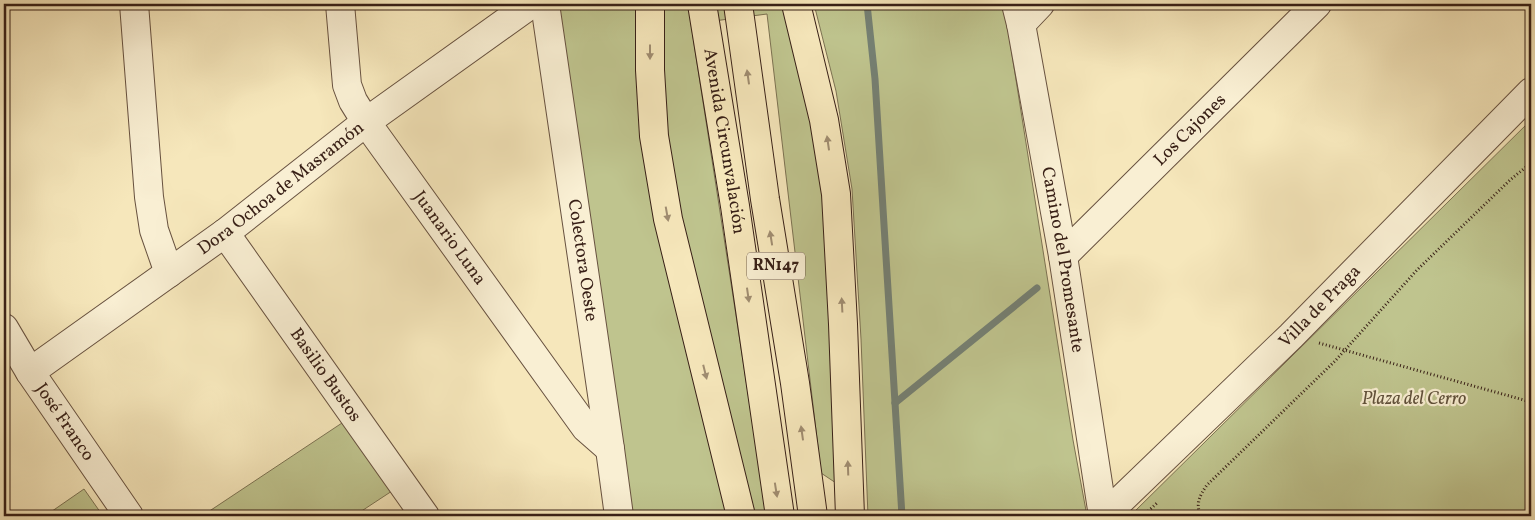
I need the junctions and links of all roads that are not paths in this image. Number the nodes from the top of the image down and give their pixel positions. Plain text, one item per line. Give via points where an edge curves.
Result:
1 (134, 4) edge
2 (340, 4) edge
3 (531, 4) edge
4 (546, 4) edge
5 (650, 4) edge
6 (796, 4) edge
7 (1040, 4) edge
8 (1317, 4) edge
9 (738, 10) edge
10 (703, 13) edge
11 (1018, 14) edge
12 (1531, 92) edge
13 (366, 122) junction
14 (225, 233) junction
15 (1063, 256) junction
16 (169, 273) junction
17 (4, 328) edge
18 (30, 372) junction
19 (610, 449) junction
20 (129, 516) edge
21 (425, 516) edge
22 (619, 516) edge
23 (741, 516) edge
24 (780, 516) edge
25 (813, 516) edge
26 (850, 516) edge
27 (1103, 516) edge

1 - 16 street via 148,197 154,230
2 - 13 street, Juanario Luna via 347,86
3 - 13 street, Dora Ochoa de Masramón
4 - 19 street, Colectora Oeste
5 -> 23 highway via 654,136 668,219
26 -> 6 highway via 836,194 824,120
7 - 11 street
8 - 15 street, Los Cajones
25 -> 9 highway, Avenida Circunvalación / RN147
10 -> 24 highway, Avenida Circunvalación / RN147
11 - 15 street, Camino del Promesante
12 - 27 street, Villa de Praga via 1291,336
13 - 14 street, Dora Ochoa de Masramón
13 - 19 street, Juanario Luna via 586,428
14 - 16 street, Dora Ochoa de Masramón
14 - 21 street, Basilio Bustos
15 - 27 street, Camino del Promesante
16 - 18 street, Dora Ochoa de Masramón
17 - 18 street, José Franco
18 - 20 street, José Franco
19 - 22 street, Colectora Oeste

